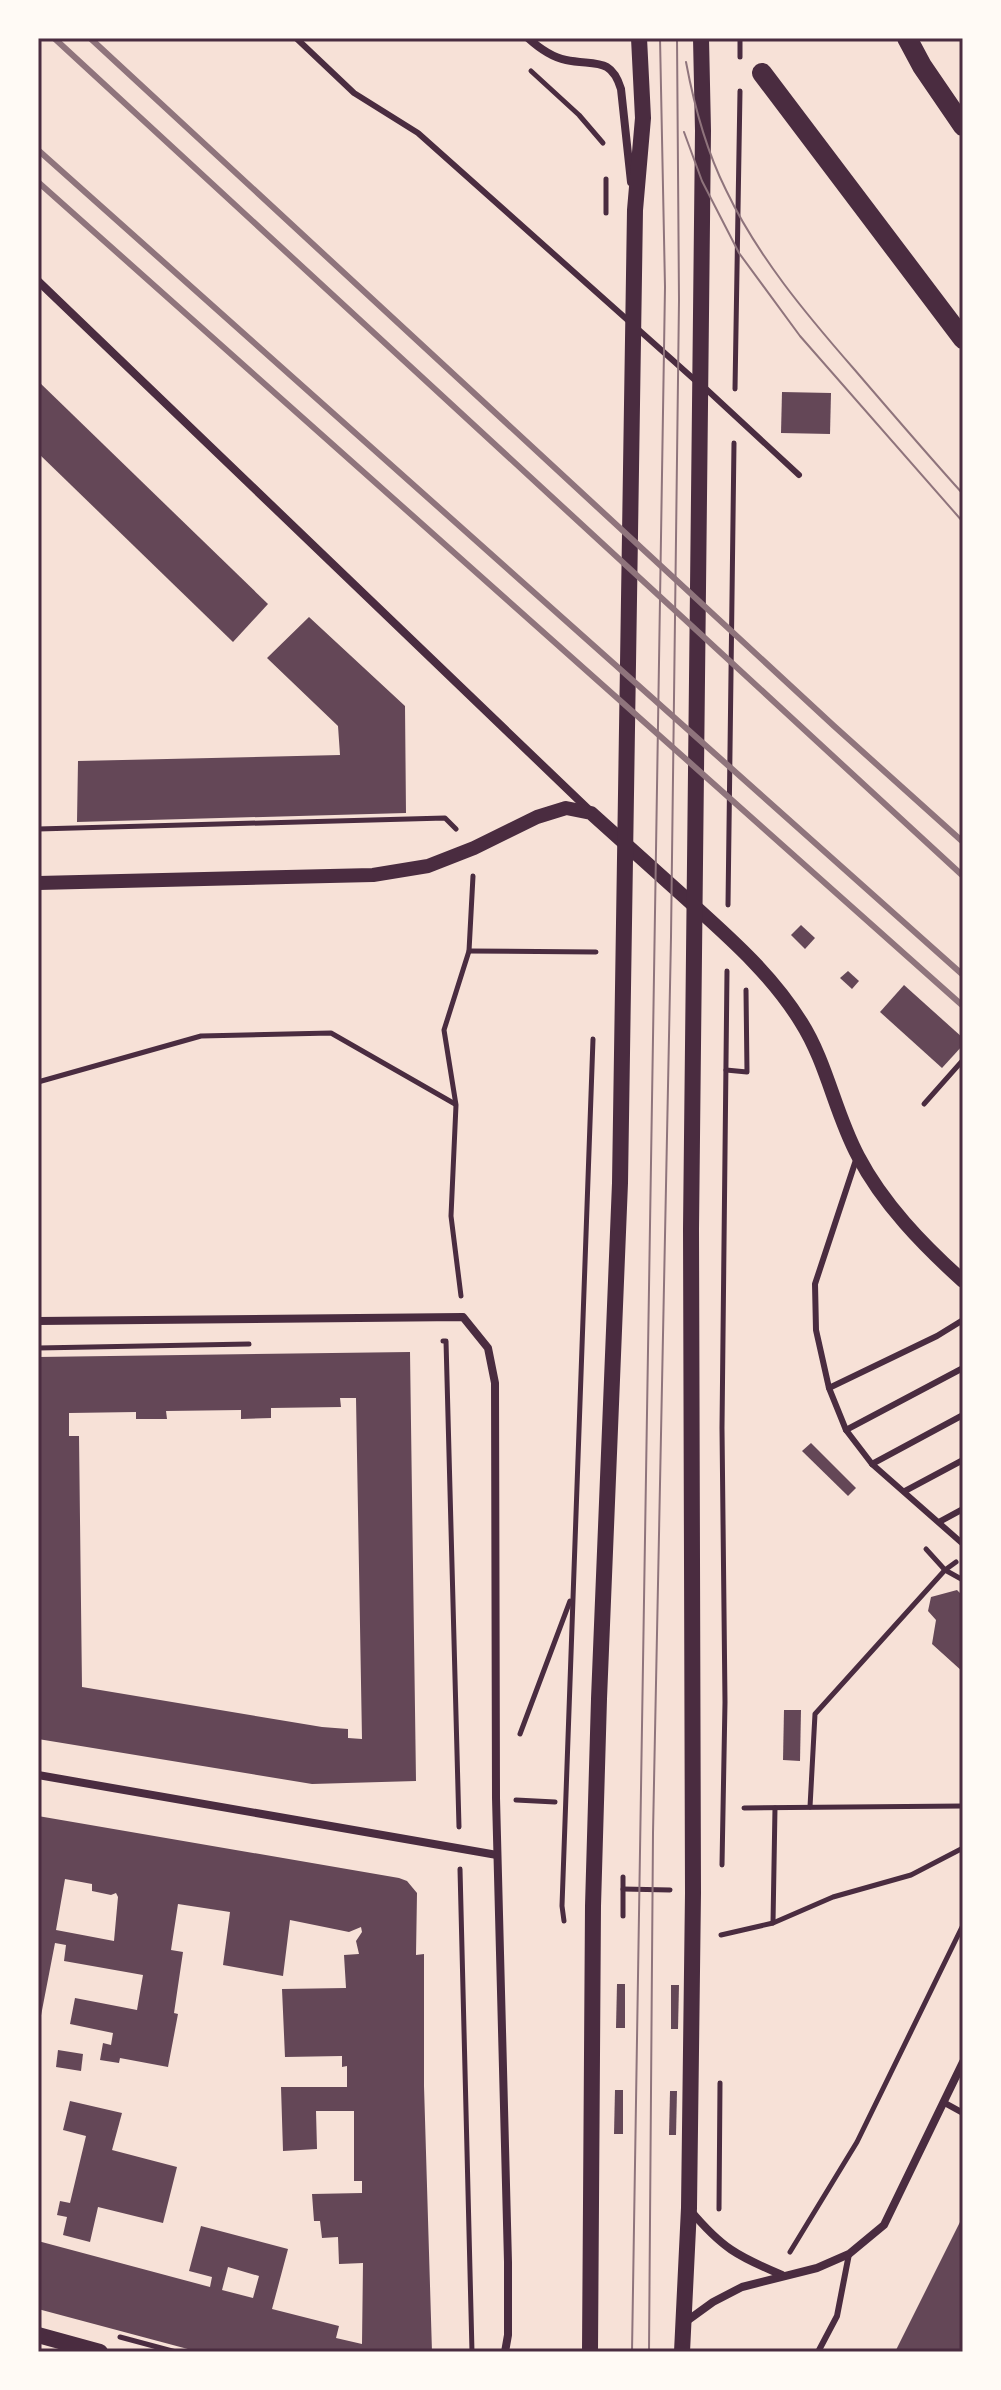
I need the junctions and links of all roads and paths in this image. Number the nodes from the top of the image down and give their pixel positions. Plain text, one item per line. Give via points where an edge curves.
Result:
1 (296, 38) edge
2 (528, 38) edge
3 (639, 38) edge
4 (701, 38) edge
5 (740, 38) edge
6 (907, 38) edge
7 (521, 62) dead end
8 (740, 68) dead end
9 (762, 73) dead end
10 (740, 82) dead end
11 (963, 126) edge
12 (606, 147) dead end
13 (606, 171) dead end
14 (635, 210) junction
15 (606, 216) dead end
16 (38, 281) edge
17 (963, 339) edge
18 (735, 397) dead end
19 (735, 429) dead end
20 (799, 475) dead end
21 (591, 813) junction
22 (38, 829) edge
23 (474, 848) junction
24 (38, 883) edge
25 (728, 909) dead end
26 (469, 951) junction
27 (728, 957) dead end
28 (595, 967) dead end
29 (747, 1005) dead end
30 (593, 1027) dead end
31 (963, 1060) edge
32 (726, 1070) junction
33 (38, 1082) edge
34 (924, 1104) dead end
35 (456, 1105) junction
36 (858, 1156) junction
37 (963, 1281) edge
38 (463, 1317) junction
39 (963, 1320) edge
40 (38, 1321) edge
41 (431, 1341) dead end
42 (258, 1344) dead end
43 (38, 1348) edge
44 (963, 1368) edge
45 (829, 1388) junction
46 (963, 1415) edge
47 (846, 1430) junction
48 (963, 1460) edge
49 (872, 1464) junction
50 (905, 1491) junction
51 (963, 1509) edge
52 (939, 1522) junction
53 (963, 1544) edge
54 (926, 1549) dead end
55 (963, 1556) edge
56 (945, 1570) junction
57 (963, 1580) edge
58 (571, 1597) junction
59 (518, 1740) dead end
60 (38, 1775) edge
61 (496, 1798) junction
62 (555, 1802) dead end
63 (963, 1806) edge
64 (810, 1807) junction
65 (744, 1808) dead end
66 (775, 1808) junction
67 (963, 1848) edge
68 (460, 1849) junction
69 (497, 1855) junction
70 (623, 1864) dead end
71 (722, 1876) dead end
72 (623, 1889) junction
73 (672, 1890) dead end
74 (562, 1906) dead end
75 (623, 1916) dead end
76 (721, 1920) dead end
77 (773, 1923) junction
78 (963, 1925) edge
79 (963, 2062) edge
80 (943, 2102) junction
81 (963, 2113) edge
82 (689, 2208) junction
83 (849, 2254) junction
84 (783, 2276) junction
85 (683, 2324) junction
86 (38, 2335) edge
87 (100, 2352) edge
88 (472, 2352) edge
89 (505, 2352) edge
90 (590, 2352) edge
91 (682, 2352) edge
92 (818, 2352) edge

1 - 20 lane via 354,93 418,133
2 - 14 street via 551,55 604,64 618,78
3 - 14 main road via 643,118
4 - 82 main road
5 - 8 path
6 - 11 main road
7 - 12 path
9 - 17 main road
10 - 18 path
13 - 15 path
14 - 90 main road via 620,1183 596,1785
16 - 21 street
19 - 25 path
21 - 23 street via 566,808 552,812
21 - 36 street via 778,988 803,1024
22 - 23 path via 445,818
23 - 24 street via 428,866 373,875
23 - 26 path
26 - 28 path via 596,952
26 - 35 path via 444,1030
27 - 32 path
29 - 32 path via 747,1072
30 - 58 path
31 - 34 path
32 - 71 path
33 - 35 path via 201,1036 331,1033
35 - 38 path via 451,1216
36 - 37 street via 925,1248
36 - 45 lane via 815,1284 816,1330
38 - 40 street
38 - 61 street via 488,1348 495,1383
39 - 45 lane
41 - 68 path via 446,1341
42 - 43 path
44 - 47 lane
45 - 47 lane
46 - 49 lane
47 - 49 lane
48 - 50 lane
49 - 50 lane
50 - 52 lane
51 - 52 lane
52 - 53 lane
54 - 56 path
55 - 56 path
56 - 57 path
56 - 64 path via 815,1714
58 - 59 path
58 - 74 path
60 - 68 street
61 - 62 path
61 - 69 street
63 - 64 path
64 - 66 path
65 - 66 path
66 - 77 path
67 - 77 path via 911,1875 833,1897
68 - 69 street
68 - 88 path
69 - 89 street via 508,2262
70 - 72 path
72 - 73 path
72 - 75 path
76 - 77 path via 721,1935
78 - 84 path via 857,2142 791,2246
79 - 80 street
80 - 81 lane
80 - 83 street via 884,2225
82 - 84 street via 716,2240
82 - 85 main road
83 - 84 street
83 - 92 lane via 837,2316
84 - 85 street via 742,2287
85 - 91 main road
86 - 87 main road

